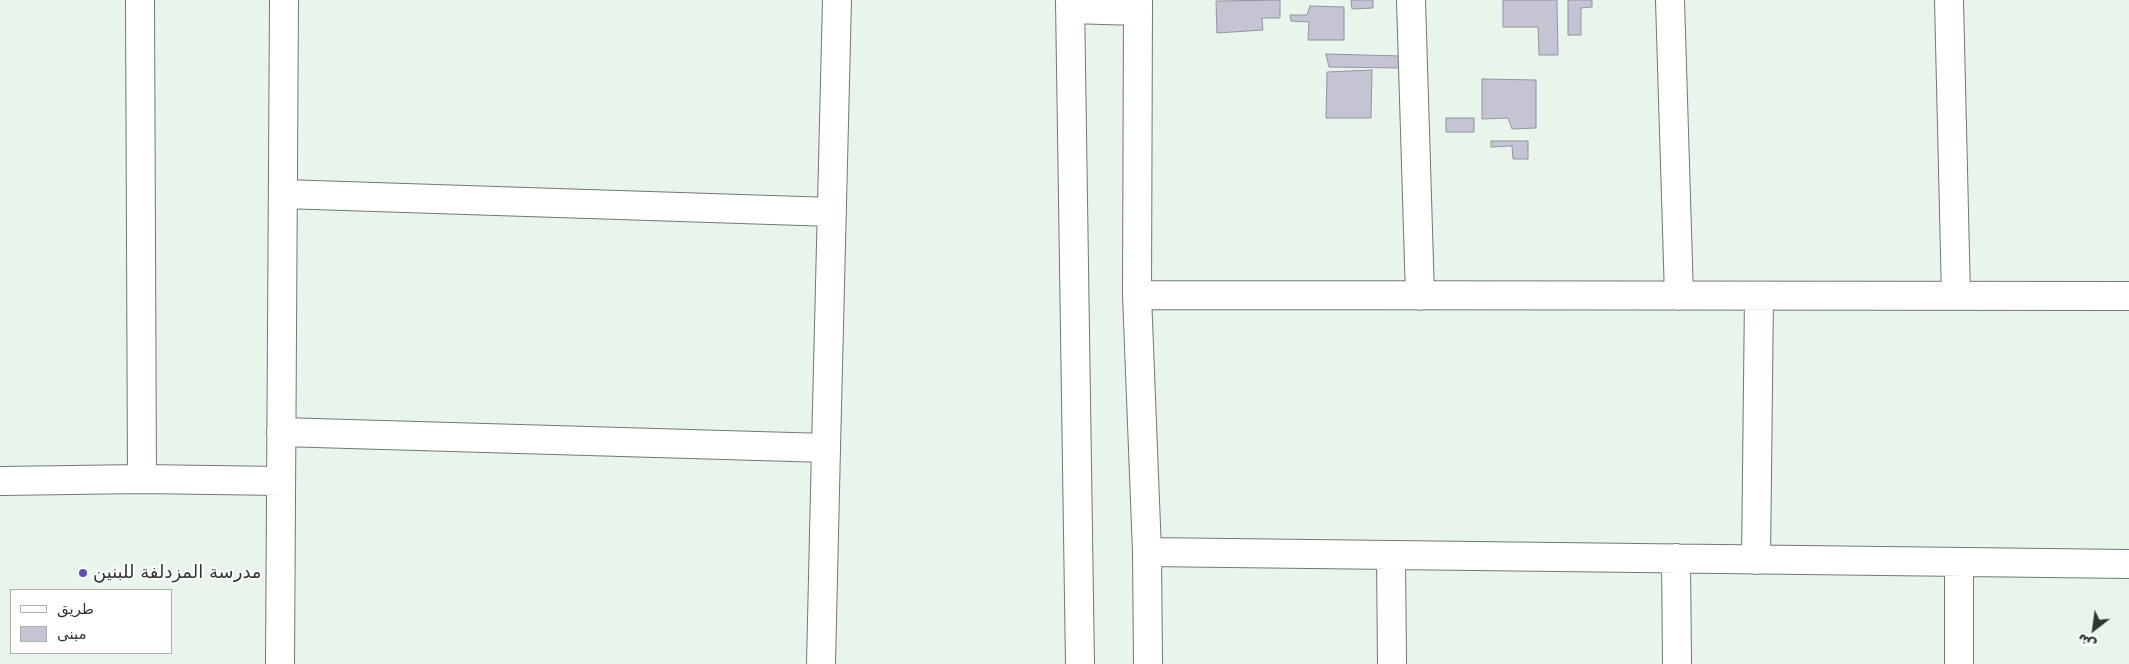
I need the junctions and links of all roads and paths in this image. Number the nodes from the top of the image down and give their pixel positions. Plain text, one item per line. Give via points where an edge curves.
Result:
1 (140, 0) edge
2 (284, 0) edge
3 (837, 0) edge
4 (1411, 0) edge
5 (1670, 0) edge
6 (1948, 0) edge
7 (1070, 4) edge
8 (1138, 5) edge
9 (283, 194) junction
10 (832, 212) junction
11 (1137, 295) junction
12 (1420, 296) junction
13 (1679, 296) junction
14 (1759, 296) junction
15 (1956, 296) junction
16 (2129, 296) edge
17 (281, 432) junction
18 (826, 448) junction
19 (142, 479) junction
20 (281, 481) junction
21 (0, 482) edge
22 (1147, 552) junction
23 (1391, 555) junction
24 (1676, 558) junction
25 (1756, 560) junction
26 (1959, 562) junction
27 (2129, 564) edge
28 (280, 664) edge
29 (821, 664) edge
30 (1080, 664) edge
31 (1148, 664) edge
32 (1392, 664) edge
33 (1677, 664) edge
34 (1960, 664) edge

1 - 19 street
2 - 9 street
3 - 10 street
4 - 12 street
5 - 13 street
6 - 15 street
7 - 8 street
7 - 30 street
8 - 11 street
9 - 10 street
9 - 17 street
10 - 18 street
11 - 12 street
11 - 22 street
12 - 13 street
13 - 14 street
14 - 15 street
14 - 25 street
15 - 16 street
17 - 18 street
17 - 20 street
18 - 29 street
19 - 20 street
19 - 21 street
20 - 28 street
22 - 23 street
22 - 31 street
23 - 24 street
23 - 32 street
24 - 25 street
24 - 33 street
25 - 26 street
26 - 27 street
26 - 34 street

